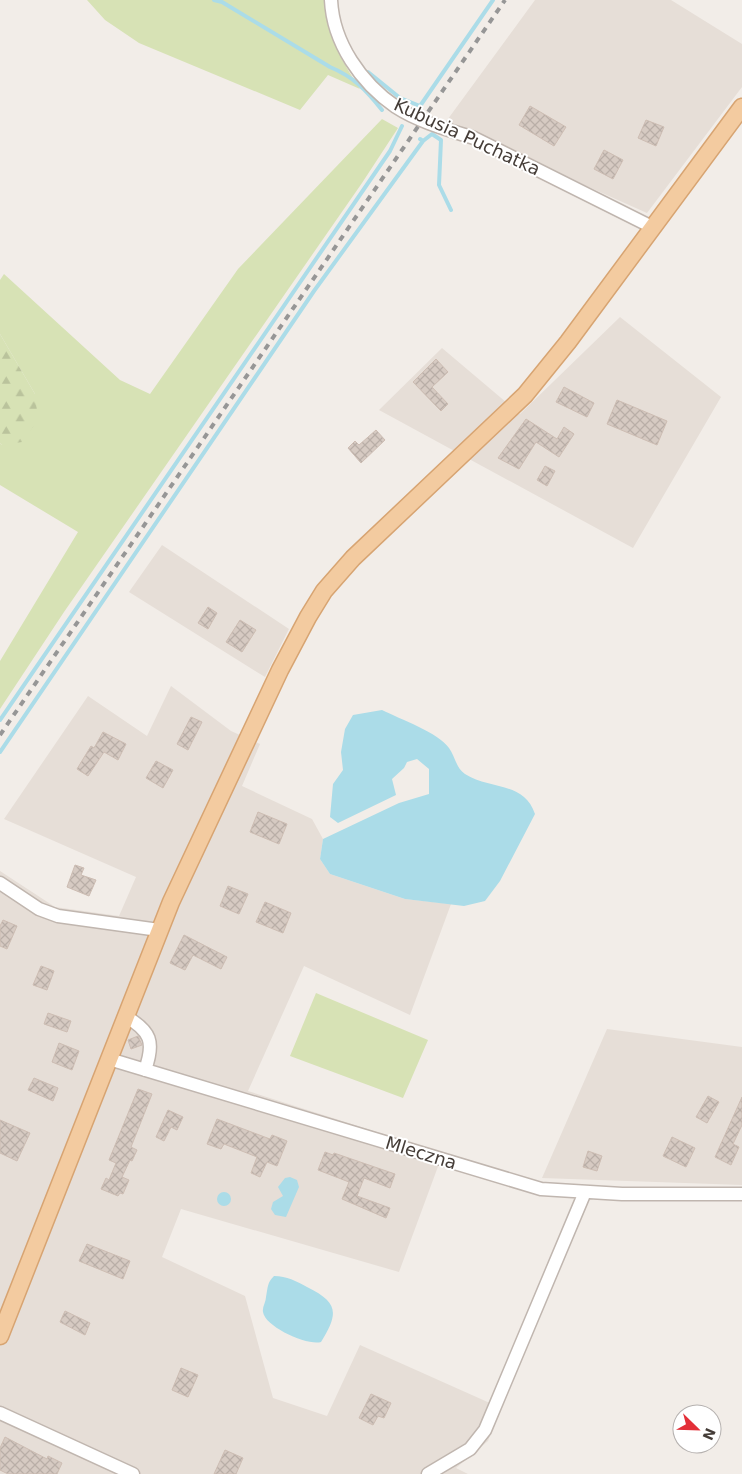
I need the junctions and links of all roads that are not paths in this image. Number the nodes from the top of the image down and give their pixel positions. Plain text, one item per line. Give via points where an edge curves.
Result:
1 (331, 0) edge
2 (742, 107) edge
3 (652, 227) junction
4 (0, 883) edge
5 (159, 930) junction
6 (125, 1016) junction
7 (109, 1059) junction
8 (145, 1070) junction
9 (585, 1192) junction
10 (742, 1194) edge
11 (0, 1336) edge
12 (0, 1413) edge
13 (133, 1474) edge
14 (428, 1474) edge

1 - 3 street, Kubusia Puchatka via 338,39 352,64 394,106 445,130 474,138
2 - 3 main road
3 - 5 main road via 525,395 353,558 324,590 280,670 192,851
4 - 5 street via 39,909 58,916
5 - 6 main road
6 - 7 main road
6 - 8 street via 147,1033 150,1055
7 - 8 street, Mleczna
7 - 11 main road
8 - 9 street, Mleczna via 541,1189
9 - 10 street, Mleczna
9 - 14 street via 485,1430 470,1449
12 - 13 street

